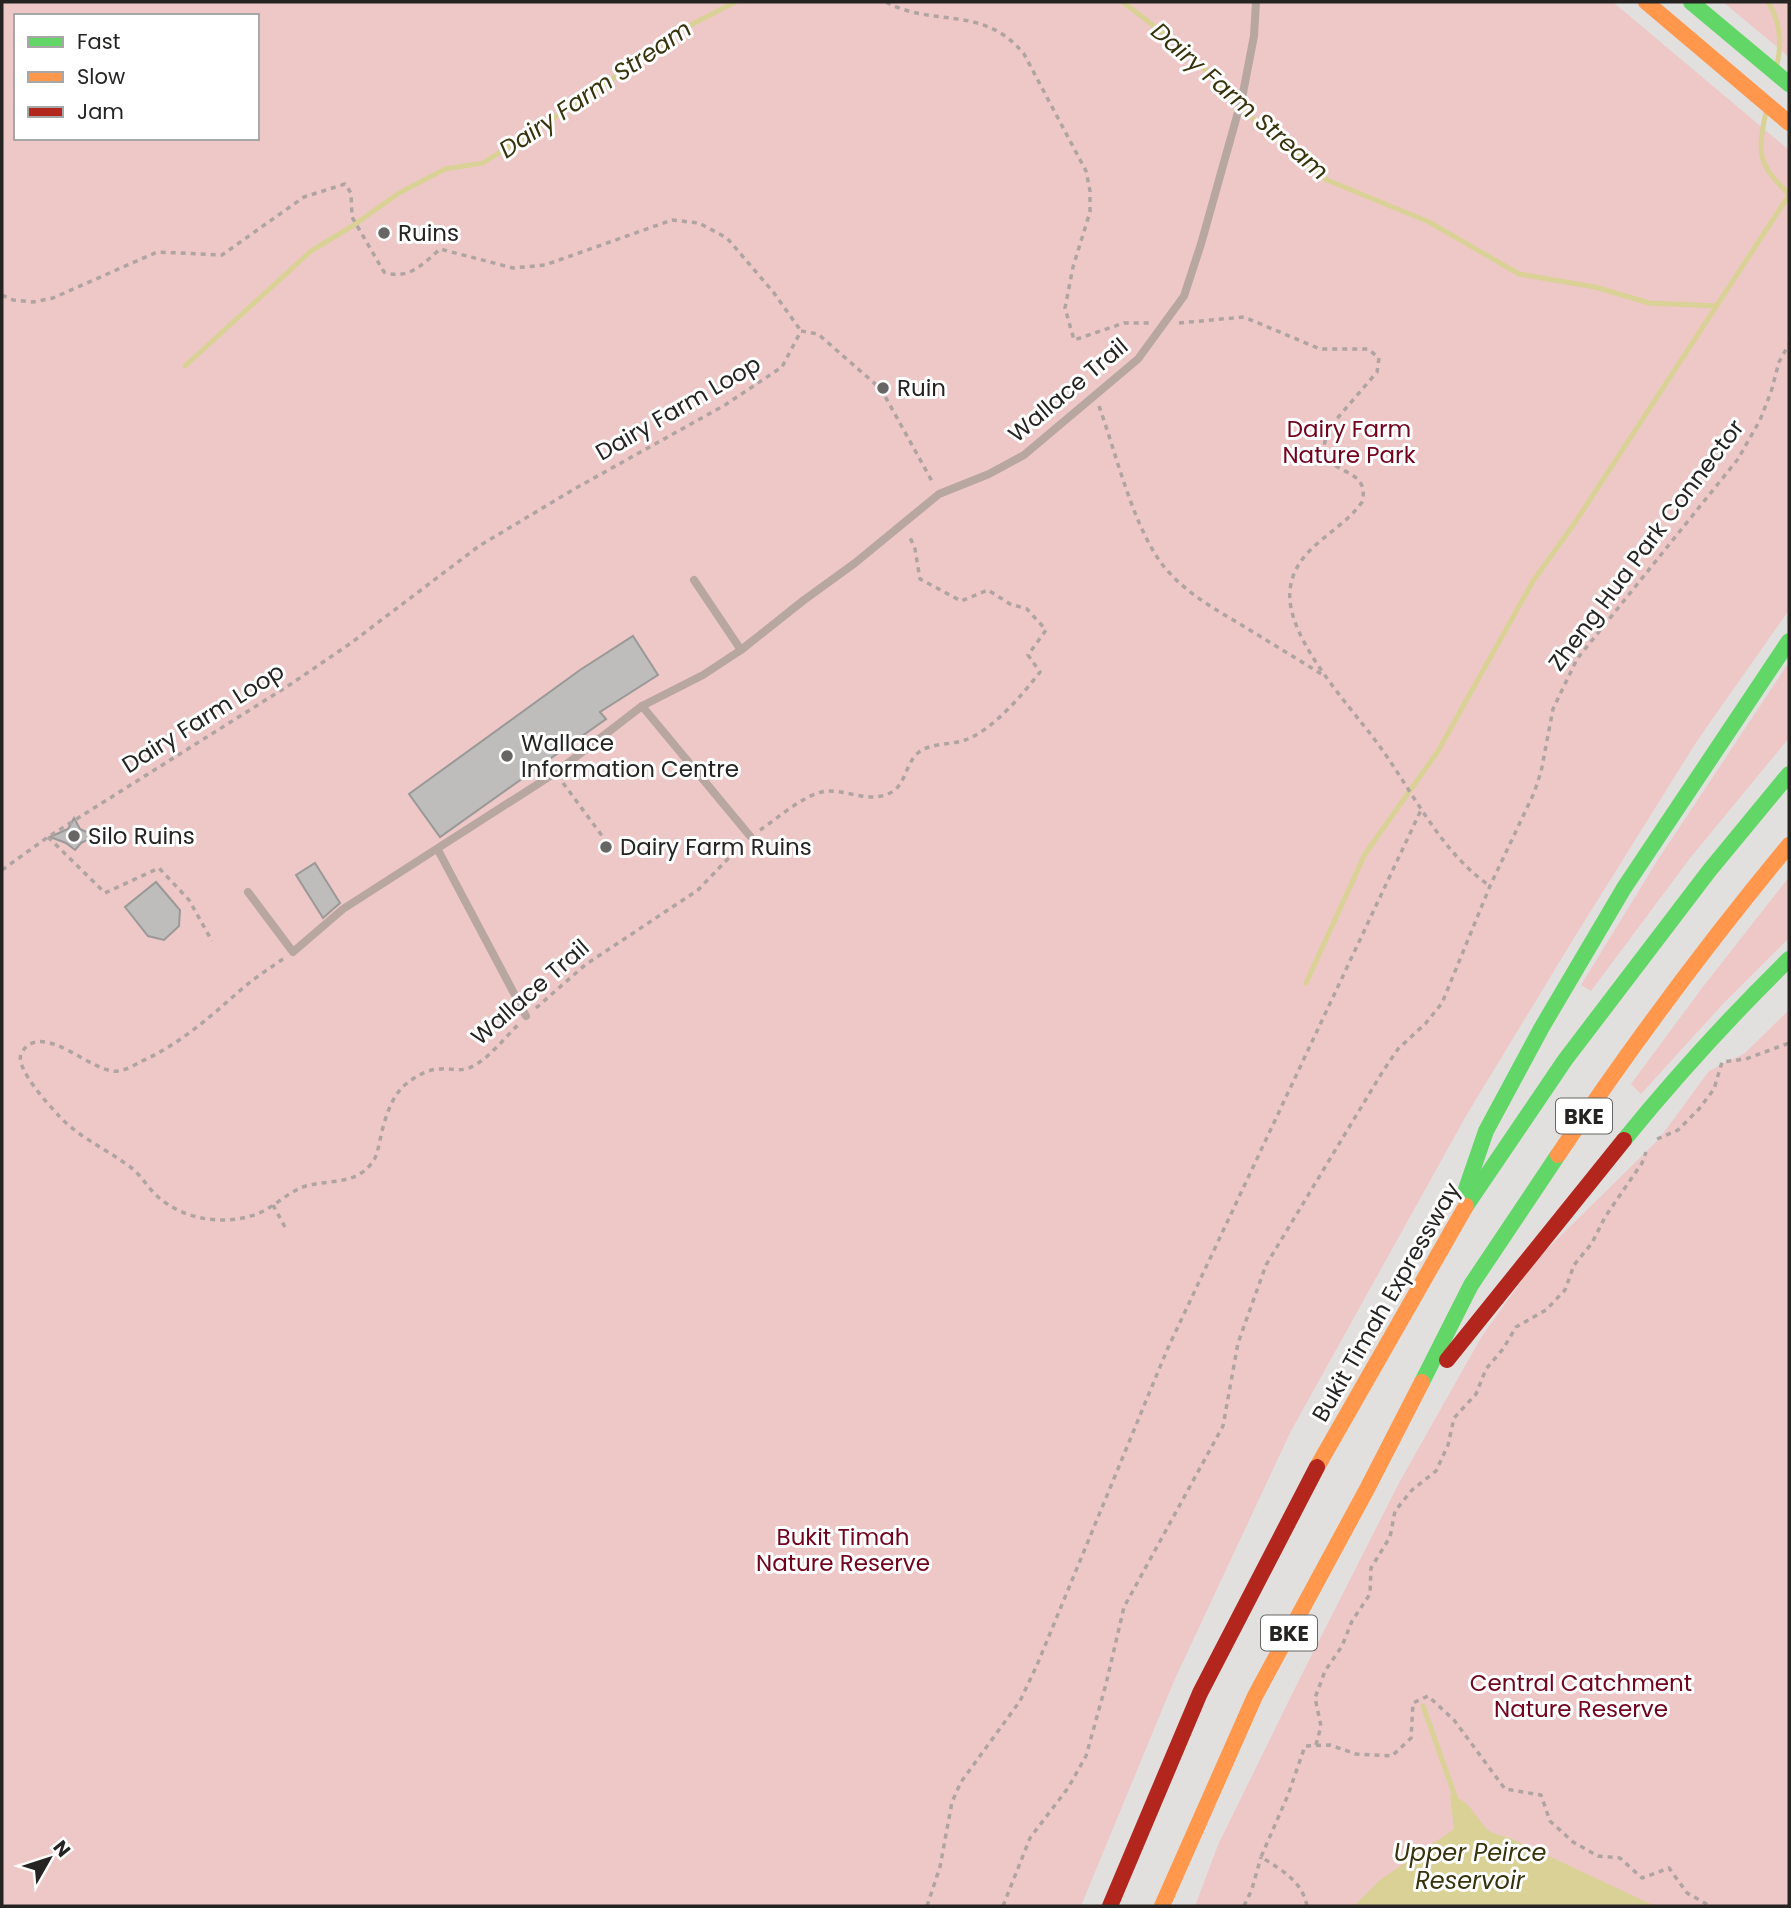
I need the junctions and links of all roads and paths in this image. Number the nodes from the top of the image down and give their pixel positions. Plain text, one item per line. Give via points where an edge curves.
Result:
1 (886, 2) edge
2 (1256, 2) edge
3 (1646, 2) edge
4 (1691, 2) edge
5 (1789, 85) edge
6 (1789, 123) edge
7 (2, 295) edge
8 (1166, 323) junction
9 (802, 331) junction
10 (1789, 344) edge
11 (1095, 395) junction
12 (939, 494) junction
13 (903, 522) junction
14 (694, 580) dead end
15 (1789, 641) edge
16 (741, 650) junction
17 (1325, 676) junction
18 (642, 706) junction
19 (555, 773) junction
20 (1789, 774) edge
21 (1422, 810) junction
22 (750, 836) junction
23 (48, 837) junction
24 (603, 837) dead end
25 (1789, 845) edge
26 (438, 850) junction
27 (2, 870) edge
28 (1490, 886) junction
29 (248, 892) dead end
30 (212, 941) dead end
31 (293, 952) junction
32 (1789, 959) edge
33 (526, 1016) junction
34 (1789, 1042) edge
35 (273, 1205) junction
36 (1457, 1220) junction
37 (286, 1229) dead end
38 (1410, 1407) junction
39 (1315, 1745) junction
40 (1261, 1857) junction
41 (927, 1906) edge
42 (1003, 1906) edge
43 (1110, 1906) edge
44 (1162, 1906) edge
45 (1244, 1906) edge
46 (1307, 1906) edge
47 (1710, 1906) edge

1 - 8 path via 998,30 1024,54 1086,171 1090,191 1090,212 1065,308 1074,340 1124,323
2 - 8 lane, Wallace Trail via 1242,98 1184,296
3 - 6 main road
4 - 5 main road
7 - 9 path via 33,302 53,298 158,252 222,255 304,197 345,184 351,193 352,217 384,272 392,275 411,273 440,249 513,268 545,265 672,220 699,223 727,238
8 - 11 lane, Wallace Trail via 1138,359
8 - 17 path via 1244,317 1320,349 1368,349 1379,358 1377,372 1325,437 1331,465 1360,481 1362,502 1310,549 1296,568 1290,591 1300,632
9 - 12 path via 818,334 881,389
9 - 23 path, Dairy Farm Loop via 782,367 725,405 490,540 341,650
10 - 28 path, Zheng Hua Park Connector via 1760,420 1738,459 1572,667 1553,709 1534,793
11 - 12 lane, Wallace Trail via 1024,455
11 - 17 path via 1115,459 1157,557 1179,584
12 - 13 lane, Wallace Trail
13 - 16 lane, Wallace Trail
13 - 22 path, Wallace Trail via 915,549 920,579 961,601 988,590 1027,609 1045,630 1028,655 1040,672 1018,701 969,739 917,753 904,779 888,794 814,794
14 - 16 lane
15 - 36 main road via 1624,888 1549,1016 1486,1131
16 - 18 lane, Wallace Trail
17 - 21 path
18 - 19 lane, Wallace Trail
18 - 22 lane
19 - 24 path
19 - 26 lane, Wallace Trail
20 - 36 main road, Bukit Timah Expressway / BKE via 1565,1060
21 - 28 path via 1472,874
21 - 41 path via 1167,1350 1037,1665 1020,1700 961,1782
22 - 33 path, Wallace Trail via 698,890 585,965
23 - 27 path, Dairy Farm Loop
23 - 30 path via 104,893 159,869 189,900
25 - 38 main road, BKE via 1595,1100 1471,1285
26 - 31 lane, Wallace Trail via 343,909
26 - 33 lane
28 - 42 path, Zheng Hua Park Connector via 1442,1003 1382,1071 1266,1265 1238,1343 1223,1426 1124,1607 1086,1756 1030,1838
29 - 31 lane
31 - 35 path, Wallace Trail via 183,1038 126,1069 107,1070 44,1042 30,1044 19,1060 43,1098 71,1128 131,1167 160,1199 180,1212 203,1219 227,1219 256,1214
32 - 38 main road via 1677,1075
33 - 35 path, Wallace Trail via 468,1069 440,1069 404,1085 392,1101 378,1152 362,1173 350,1179 317,1182
34 - 39 path via 1746,1059 1722,1062 1714,1089 1699,1109 1678,1130 1649,1142 1642,1163 1574,1265 1565,1290 1546,1310 1516,1327 1486,1369 1476,1394 1454,1418 1436,1471 1395,1511 1390,1536 1371,1568 1370,1594 1325,1671 1315,1698 1321,1726
35 - 37 path
36 - 43 main road, Bukit Timah Expressway / BKE via 1308,1482 1200,1693
38 - 44 main road, BKE via 1255,1696
39 - 40 path via 1305,1746
39 - 47 path via 1392,1756 1411,1738 1413,1703 1428,1696 1454,1720 1506,1789 1541,1796 1550,1821 1573,1842 1598,1856 1620,1858 1642,1878 1669,1868 1687,1893
40 - 45 path
40 - 46 path via 1290,1875

